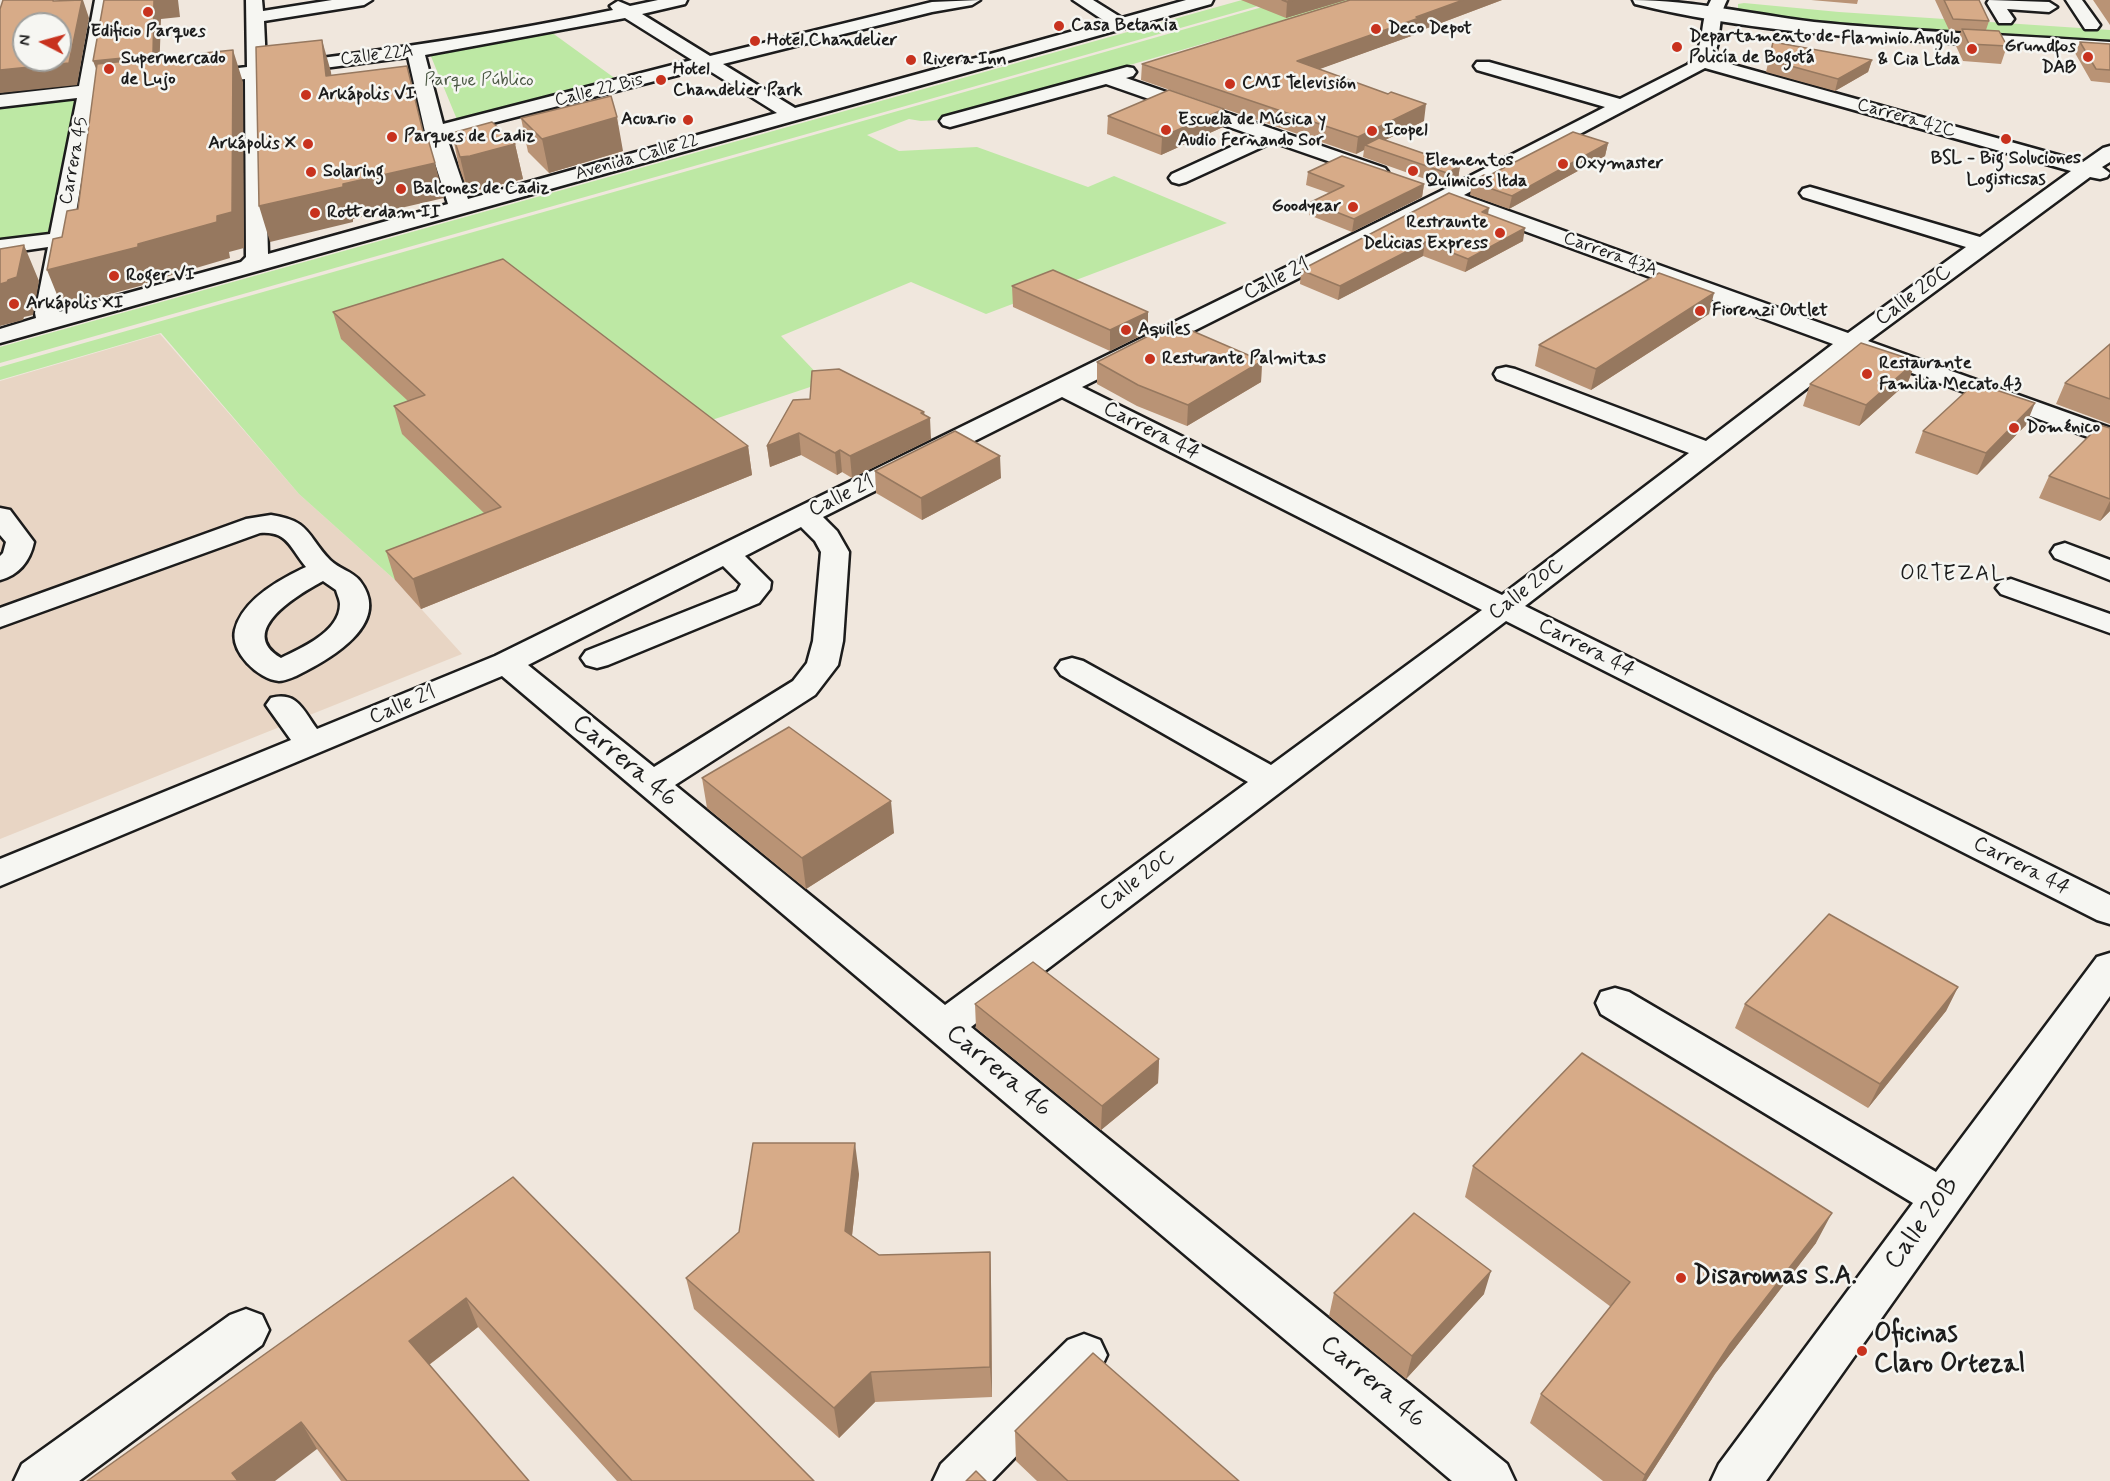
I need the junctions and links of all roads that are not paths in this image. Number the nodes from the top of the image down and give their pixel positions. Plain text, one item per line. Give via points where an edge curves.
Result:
1 (103, 0) edge
2 (364, 0) edge
3 (609, 0) edge
4 (679, 0) edge
5 (972, 0) edge
6 (1081, 0) edge
7 (1205, 0) edge
8 (1641, 0) edge
9 (2074, 0) edge
10 (926, 4) edge
11 (1715, 7) edge
12 (2049, 7) dead end
13 (255, 8) edge
14 (629, 13) junction
15 (1981, 18) edge
16 (2005, 19) junction
17 (1119, 23) junction
18 (2091, 25) junction
19 (2110, 26) edge
20 (2110, 47) edge
21 (415, 51) junction
22 (707, 62) junction
23 (1702, 62) junction
24 (1483, 66) dead end
25 (1140, 68) dead end
26 (254, 71) junction
27 (1108, 78) junction
28 (180, 80) edge
29 (157, 83) edge
30 (89, 91) junction
31 (0, 101) edge
32 (1619, 105) junction
33 (791, 114) junction
34 (950, 122) dead end
35 (435, 132) junction
36 (1272, 135) junction
37 (2110, 152) edge
38 (2098, 172) edge
39 (1392, 177) edge
40 (1179, 178) dead end
41 (1435, 192) junction
42 (1810, 193) dead end
43 (460, 207) junction
44 (278, 228) edge
45 (256, 235) junction
46 (60, 239) junction
47 (1982, 245) junction
48 (0, 247) edge
49 (249, 266) junction
50 (49, 322) junction
51 (0, 336) edge
52 (1850, 343) junction
53 (1506, 374) dead end
54 (1062, 387) junction
55 (2110, 437) edge
56 (1708, 451) junction
57 (805, 515) junction
58 (0, 516) edge
59 (2065, 552) dead end
60 (727, 554) junction
61 (324, 570) junction
62 (2110, 571) edge
63 (0, 572) edge
64 (2011, 588) dead end
65 (1504, 608) junction
66 (2105, 614) edge
67 (0, 618) edge
68 (597, 658) dead end
69 (506, 663) junction
70 (1072, 668) dead end
71 (279, 691) junction
72 (311, 744) junction
73 (1272, 780) junction
74 (652, 784) junction
75 (0, 873) edge
76 (2110, 911) edge
77 (2110, 967) edge
78 (1615, 1003) dead end
79 (943, 1027) junction
80 (1942, 1198) junction
81 (246, 1330) dead end
82 (1084, 1355) dead end
83 (39, 1481) edge
84 (958, 1481) edge
85 (1490, 1481) edge
86 (1736, 1481) edge

1 - 30 street, Carrera 45
2 - 13 street
3 - 14 street
4 - 14 street, Calle 22A
5 - 10 street, Calle 22 Bis
6 - 17 street
7 - 17 street, Avenida Calle 22
8 - 11 street
9 - 18 street
10 - 22 street, Calle 22 Bis
11 - 20 street via 1824,27
11 - 23 street via 1710,43
12 - 16 street via 1995,3
13 - 26 street
14 - 21 street, Calle 22A
14 - 22 street
15 - 16 street
16 - 18 street
17 - 33 street, Avenida Calle 22
18 - 19 street
21 - 26 street, Calle 22A
21 - 35 street
22 - 33 street
22 - 35 street, Calle 22 Bis
23 - 32 street, Calle 21
23 - 38 street, Carrera 42C
24 - 32 street
25 - 27 street
26 - 28 street, Calle 22A
26 - 45 street
27 - 34 street
27 - 36 street
29 - 30 street
30 - 31 street
30 - 46 street, Carrera 45
32 - 41 street, Calle 21
33 - 43 street, Avenida Calle 22
35 - 43 street
36 - 39 street
36 - 40 street
37 - 38 street, Calle 20C
38 - 47 street, Calle 20C
41 - 52 street, Carrera 43A
41 - 54 street, Calle 21
42 - 47 street
43 - 49 street, Avenida Calle 22
44 - 45 street
45 - 49 street via 257,259
46 - 48 street
46 - 50 street, Carrera 45 via 47,313
47 - 52 street, Calle 20C
49 - 50 street, Avenida Calle 22
50 - 51 street, Avenida Calle 22
52 - 55 street, Carrera 43A
52 - 56 street, Calle 20C
53 - 56 street
54 - 57 street, Calle 21
54 - 65 street, Carrera 44
56 - 65 street, Calle 20C
57 - 60 street, Calle 21
57 - 74 street via 827,537 835,552 828,641 822,665 804,688
58 - 63 street via 20,542 16,556
59 - 62 street
60 - 68 street via 756,582 748,597
60 - 69 street, Calle 21
61 - 67 street via 294,531 279,524 262,524
61 - 71 street via 278,594 255,621 254,648
61 - 71 street via 336,574 351,590 351,617 327,647
64 - 66 street
65 - 73 street, Calle 20C
65 - 76 street, Carrera 44
69 - 72 street, Calle 21
69 - 74 street, Carrera 46
70 - 73 street
71 - 72 street
72 - 75 street, Calle 21
73 - 79 street, Calle 20C
74 - 79 street, Carrera 46
77 - 80 street, Calle 20B
78 - 80 street
79 - 85 street, Carrera 46
80 - 86 street, Calle 20B
81 - 83 street
82 - 84 street

